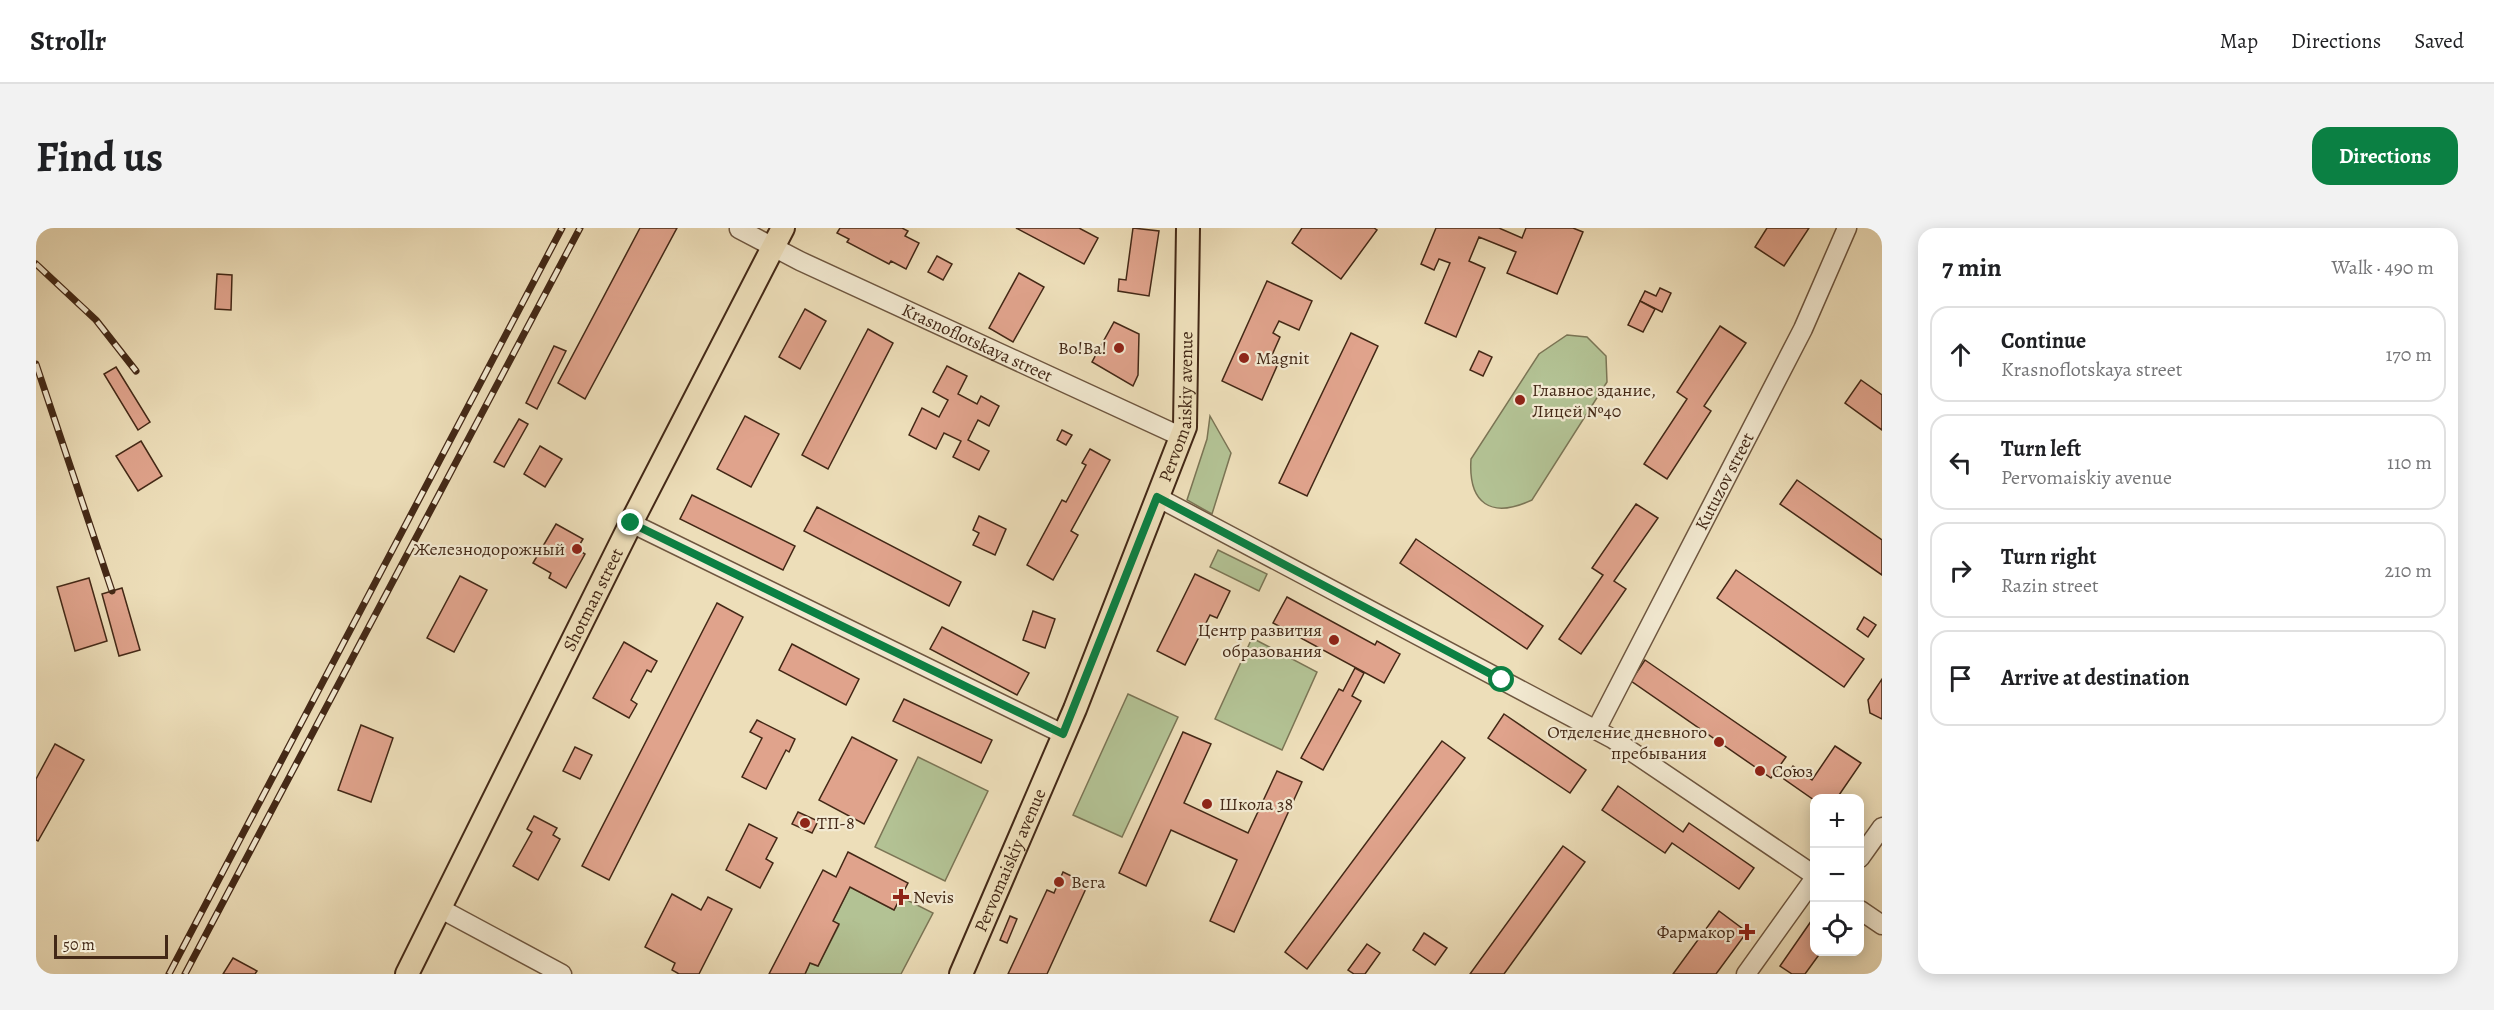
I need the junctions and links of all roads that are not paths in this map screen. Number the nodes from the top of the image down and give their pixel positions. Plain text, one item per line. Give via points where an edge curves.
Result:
1 (1188, 228) edge
2 (1847, 228) edge
3 (739, 229) edge
4 (777, 238) edge
5 (1182, 437) junction
6 (1157, 497) junction
7 (631, 523) junction
8 (1596, 730) junction
9 (1063, 734) junction
10 (1882, 827) edge
11 (1864, 852) edge
12 (1810, 874) edge
13 (1810, 884) edge
14 (441, 909) junction
15 (1864, 913) edge
16 (1882, 925) edge
17 (408, 974) edge
18 (562, 974) edge
19 (961, 974) edge
20 (1746, 974) edge

1 - 5 main road, Pervomaiskiy avenue
2 - 8 street, Kutuzov street via 1803,329
3 - 4 street, Krasnoflotskaya street
4 - 5 street, Krasnoflotskaya street
4 - 7 main road, Shotman street
5 - 6 main road, Pervomaiskiy avenue
6 - 8 street
6 - 9 main road, Pervomaiskiy avenue
7 - 9 street
7 - 14 main road, Shotman street
8 - 12 street
9 - 19 main road, Pervomaiskiy avenue
10 - 11 street
13 - 20 street
14 - 17 main road, Shotman street
14 - 18 street
15 - 16 street

